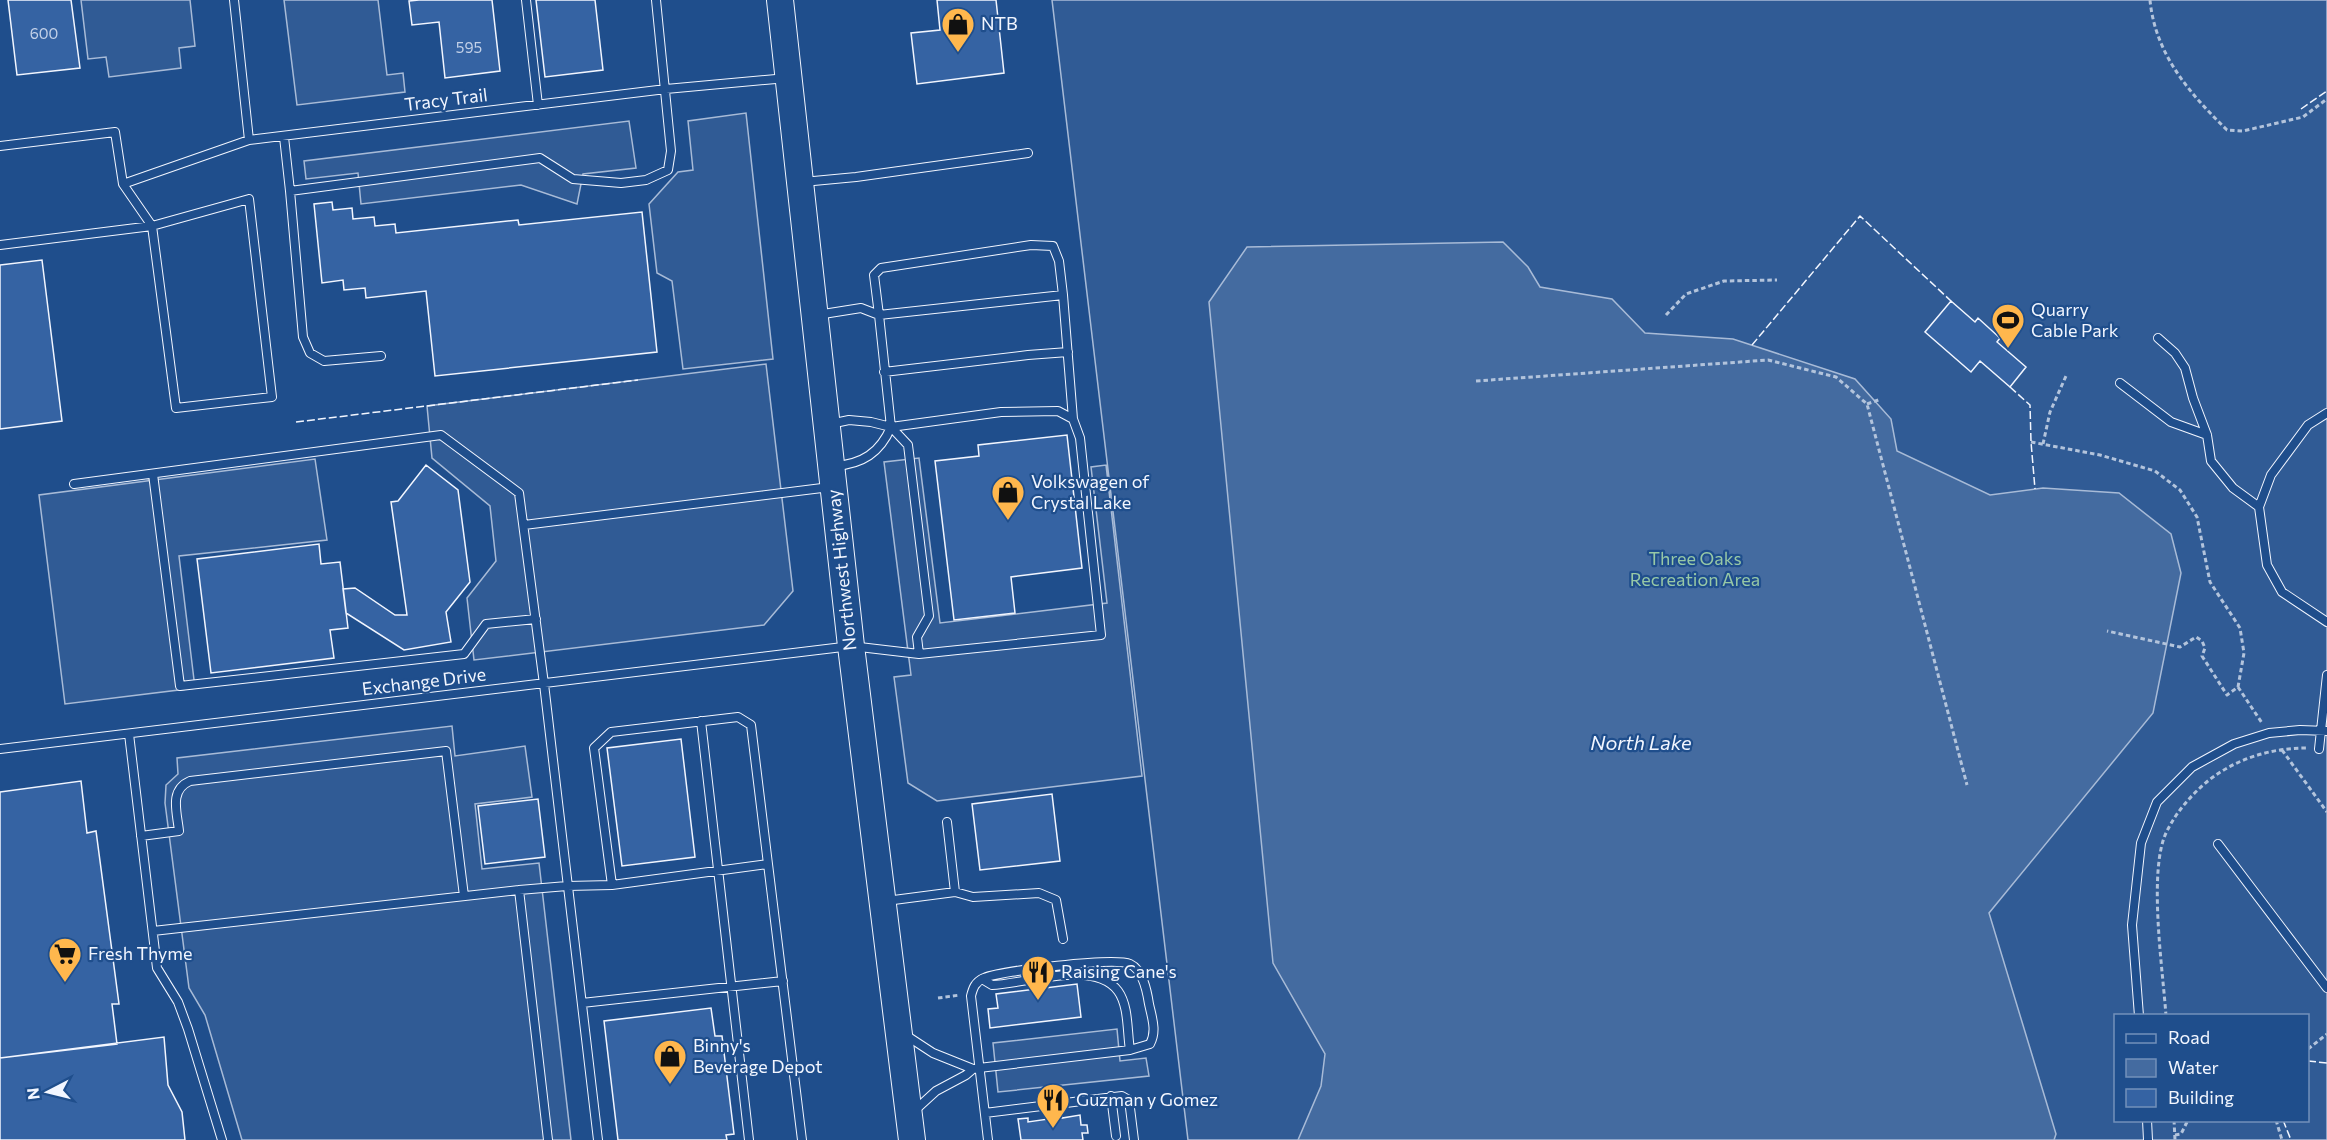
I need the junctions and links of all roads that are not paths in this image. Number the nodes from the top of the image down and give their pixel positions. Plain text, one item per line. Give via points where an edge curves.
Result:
1 (234, 0) edge
2 (525, 0) edge
3 (656, 0) edge
4 (780, 0) edge
5 (788, 78) junction
6 (666, 89) junction
7 (538, 105) junction
8 (284, 137) junction
9 (249, 140) junction
10 (0, 146) edge
11 (1028, 153) dead end
12 (799, 182) junction
13 (123, 184) junction
14 (290, 191) junction
15 (152, 226) junction
16 (0, 245) edge
17 (1063, 295) junction
18 (879, 315) junction
19 (814, 316) junction
20 (2158, 338) dead end
21 (1068, 352) junction
22 (381, 356) dead end
23 (884, 372) junction
24 (2120, 384) dead end
25 (2327, 414) edge
26 (1073, 419) junction
27 (826, 424) junction
28 (891, 427) junction
29 (2207, 435) junction
30 (153, 474) junction
31 (832, 476) junction
32 (74, 484) dead end
33 (2259, 507) junction
34 (524, 525) junction
35 (536, 619) junction
36 (2327, 622) edge
37 (851, 646) junction
38 (919, 654) junction
39 (2327, 675) edge
40 (2327, 680) edge
41 (544, 684) junction
42 (701, 721) junction
43 (2324, 731) edge
44 (129, 734) junction
45 (0, 749) edge
46 (2319, 749) road end
47 (947, 822) dead end
48 (141, 836) junction
49 (2218, 844) dead end
50 (768, 864) junction
51 (718, 871) junction
52 (612, 885) junction
53 (567, 886) junction
54 (519, 890) junction
55 (955, 892) junction
56 (464, 896) junction
57 (883, 902) junction
58 (153, 931) junction
59 (1063, 939) dead end
60 (982, 979) junction
61 (783, 981) junction
62 (731, 986) junction
63 (2327, 988) edge
64 (582, 1003) junction
65 (2139, 1014) edge
66 (898, 1030) junction
67 (1130, 1050) junction
68 (976, 1069) junction
69 (1111, 1096) junction
70 (985, 1113) junction
71 (2147, 1122) edge
72 (910, 1128) edge
73 (1116, 1136) dead end
74 (222, 1140) edge
75 (549, 1140) edge
76 (598, 1140) edge
77 (749, 1140) edge
78 (802, 1140) edge
79 (988, 1140) edge
80 (1134, 1140) edge
81 (2148, 1140) edge

1 - 9 lane
2 - 7 lane
3 - 6 lane
4 - 5 main road, Northwest Highway
5 - 6 lane, Tracy Trail
5 - 12 main road, Northwest Highway
6 - 7 lane, Tracy Trail
6 - 14 lane via 671,152 668,170 646,180 621,183 573,179 540,158
7 - 8 lane, Tracy Trail
8 - 9 lane, Tracy Trail
8 - 14 lane
9 - 13 lane, Tracy Trail
10 - 13 lane via 115,132
11 - 12 lane
12 - 19 main road, Northwest Highway
13 - 15 lane
14 - 22 lane via 303,337 310,353 324,362
15 - 15 lane via 249,199 272,397 176,408
15 - 16 lane
17 - 18 lane
17 - 18 lane via 1053,246 1031,245 881,268 874,274
17 - 21 lane
18 - 19 lane via 861,308
18 - 23 lane
19 - 27 main road, Northwest Highway
20 - 29 lane via 2185,368
21 - 23 lane
21 - 26 lane
23 - 28 lane
24 - 29 lane via 2171,422
25 - 33 lane via 2308,425 2289,450 2271,475
26 - 28 lane via 1058,411 1001,412
26 - 38 lane, Exchange Drive via 1080,438 1101,635
27 - 28 lane via 849,420
27 - 31 main road, Northwest Highway
28 - 31 lane via 885,443
28 - 38 lane via 908,445 925,581 929,615 917,637
29 - 33 lane via 2211,461 2233,488
30 - 32 lane
30 - 34 lane via 441,435 519,493
30 - 35 lane via 180,686 464,654 486,624
31 - 34 lane
31 - 37 main road, Northwest Highway
33 - 36 lane via 2267,565 2282,592
34 - 35 lane
35 - 41 lane
37 - 38 lane, Exchange Drive
37 - 41 lane, Exchange Drive
37 - 57 main road, Northwest Highway
39 - 40 lane
40 - 43 lane
41 - 44 lane, Exchange Drive
41 - 53 lane
42 - 50 lane via 738,717 751,725
42 - 51 lane
42 - 52 lane via 610,732 594,748
43 - 46 lane
43 - 65 lane via 2269,733 2234,744 2192,767 2157,802 2141,843 2132,925
44 - 45 lane, Exchange Drive
44 - 48 lane
47 - 55 lane
48 - 56 lane via 179,831 176,793 190,781 446,751
48 - 58 lane
49 - 63 lane
50 - 51 lane
50 - 61 lane
51 - 52 lane
51 - 62 lane
52 - 53 lane
53 - 54 lane
53 - 64 lane
54 - 56 lane
54 - 75 lane
55 - 57 lane
55 - 59 lane via 973,897 1049,895 1056,900
56 - 58 lane
57 - 66 main road, Northwest Highway
58 - 74 lane via 158,969 178,1002
60 - 67 lane via 992,985 1057,976 1100,978 1118,991 1124,1004
60 - 67 lane via 1087,964 1131,964 1147,991 1155,1035 1150,1044
60 - 68 lane via 974,985 970,996
61 - 62 lane
61 - 78 lane
62 - 64 lane
62 - 77 lane
64 - 76 lane
66 - 68 lane via 933,1053
66 - 72 main road, Northwest Highway
67 - 68 lane
68 - 70 lane
68 - 72 lane via 936,1090
69 - 70 lane
69 - 73 lane
69 - 80 lane via 1129,1100
70 - 79 lane
71 - 81 lane

